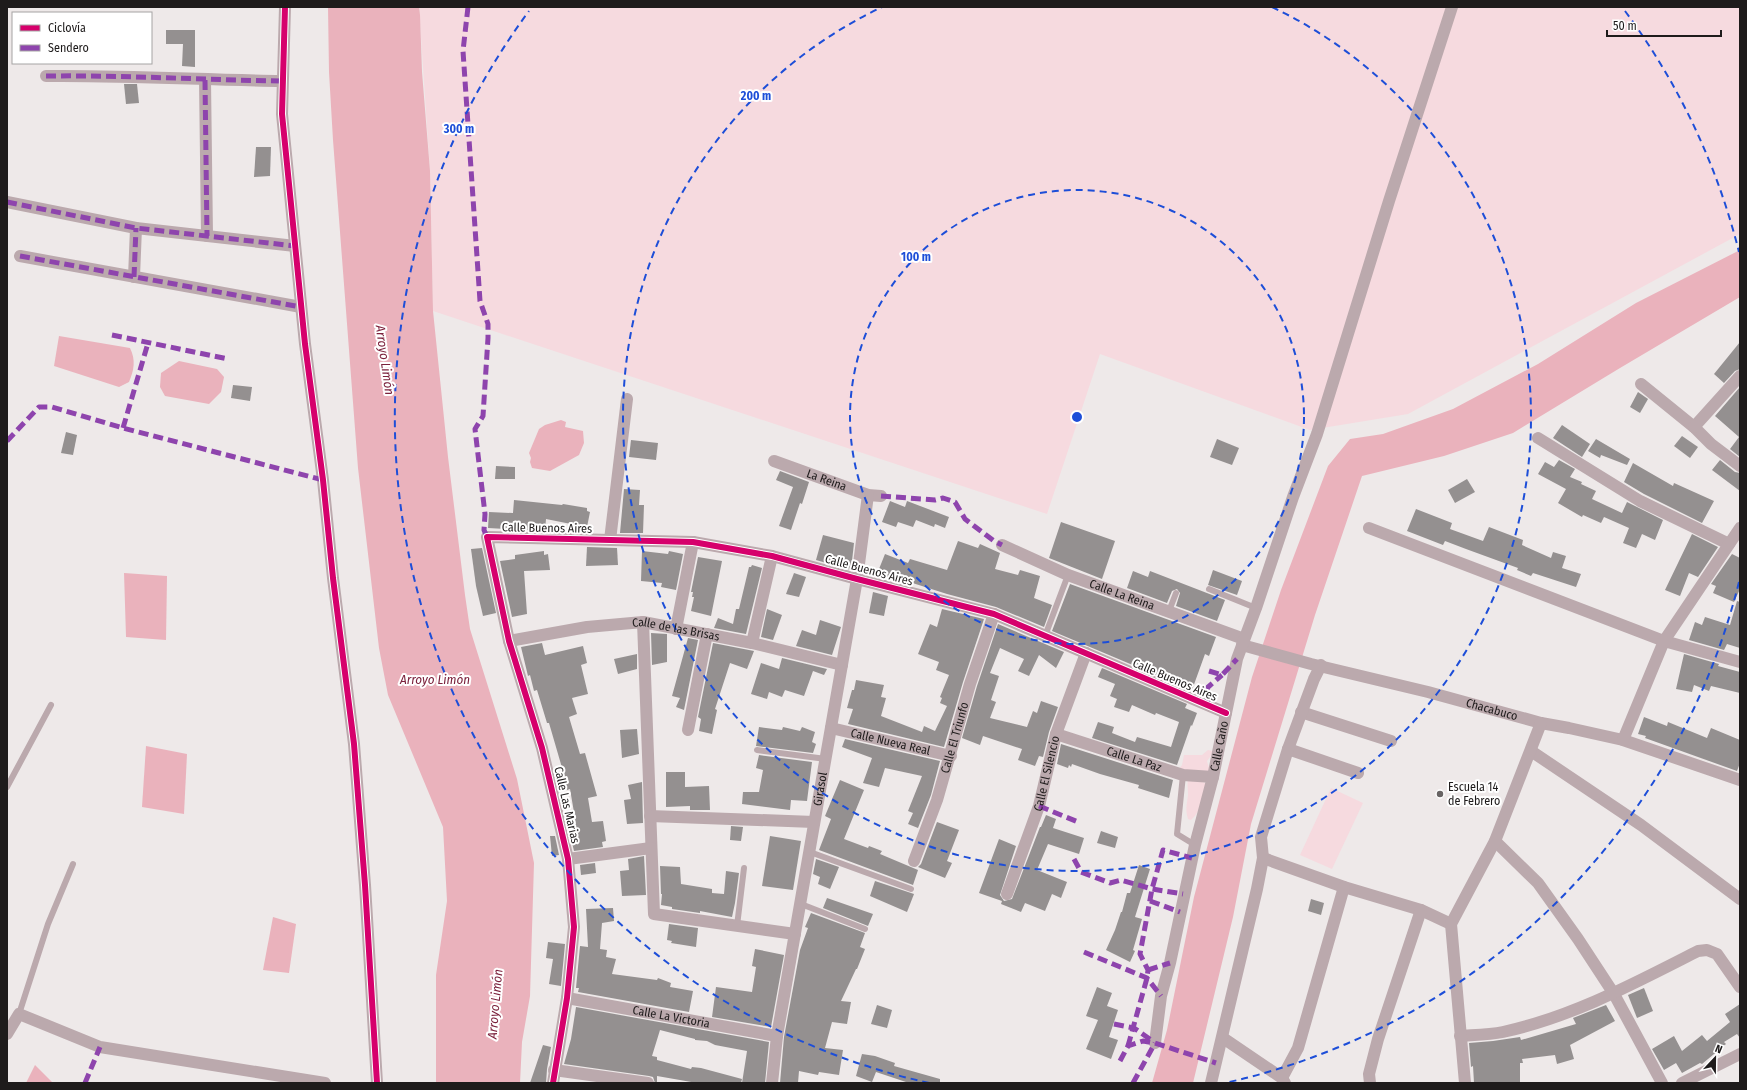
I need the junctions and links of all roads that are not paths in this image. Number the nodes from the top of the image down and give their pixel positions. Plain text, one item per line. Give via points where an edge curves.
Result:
1 (285, 7) edge
2 (1452, 7) edge
3 (46, 76) dead end
4 (205, 80) junction
5 (282, 81) junction
6 (7, 202) edge
7 (136, 228) junction
8 (207, 236) junction
9 (295, 246) junction
10 (20, 256) dead end
11 (134, 277) junction
12 (301, 307) junction
13 (1740, 376) edge
14 (1640, 384) dead end
15 (626, 400) dead end
16 (1694, 427) junction
17 (1538, 438) dead end
18 (774, 461) dead end
19 (1740, 466) edge
20 (868, 495) junction
21 (881, 496) dead end
22 (1369, 528) dead end
23 (1740, 528) edge
24 (487, 537) joint
25 (610, 540) junction
26 (693, 542) junction
27 (1729, 544) junction
28 (1002, 545) dead end
29 (772, 556) junction
30 (1068, 575) junction
31 (857, 579) junction
32 (1210, 590) dead end
33 (1176, 592) dead end
34 (1256, 608) junction
35 (1169, 611) junction
36 (994, 614) junction
37 (643, 622) junction
38 (676, 628) junction
39 (707, 634) junction
40 (1045, 636) junction
41 (509, 641) junction
42 (1664, 641) junction
43 (752, 642) junction
44 (1246, 644) junction
45 (1086, 653) junction
46 (1740, 662) edge
47 (842, 665) junction
48 (1316, 665) junction
49 (51, 705) dead end
50 (1301, 712) junction
51 (1226, 713) junction
52 (1541, 723) junction
53 (831, 728) junction
54 (688, 730) dead end
55 (1056, 734) junction
56 (1623, 740) junction
57 (1391, 741) dead end
58 (1288, 749) junction
59 (757, 750) dead end
60 (1531, 751) junction
61 (951, 756) junction
62 (826, 759) junction
63 (1358, 773) dead end
64 (1183, 775) junction
65 (1213, 777) junction
66 (1740, 780) edge
67 (7, 787) edge
68 (650, 816) junction
69 (814, 822) junction
70 (1496, 840) junction
71 (1195, 844) junction
72 (651, 848) junction
73 (810, 852) junction
74 (1263, 858) junction
75 (568, 859) junction
76 (914, 861) dead end
77 (73, 864) dead end
78 (744, 868) dead end
79 (1344, 887) junction
80 (911, 889) dead end
81 (1007, 894) dead end
82 (1740, 899) edge
83 (801, 904) junction
84 (1421, 910) junction
85 (1451, 924) junction
86 (737, 926) junction
87 (865, 929) dead end
88 (795, 934) junction
89 (1740, 987) edge
90 (1614, 994) junction
91 (566, 998) junction
92 (19, 1014) junction
93 (7, 1034) edge
94 (777, 1036) junction
95 (1460, 1036) junction
96 (1223, 1038) junction
97 (1156, 1043) dead end
98 (1740, 1054) edge
99 (554, 1070) junction
100 (1284, 1080) edge
101 (325, 1083) edge
102 (377, 1083) edge
103 (553, 1083) edge
104 (648, 1083) edge
105 (772, 1083) edge
106 (1211, 1083) edge
107 (1370, 1083) edge
108 (1465, 1083) edge
109 (1662, 1083) edge
110 (1682, 1083) edge

1 - 5 street
2 - 34 street, Calle Caño via 1317,434
3 - 4 street via 89,75
4 - 5 street
4 - 8 street
5 - 9 street via 282,114
6 - 7 street
7 - 8 street
7 - 11 street
8 - 9 street
9 - 12 street
10 - 11 street
11 - 12 street
12 - 102 street via 354,744
13 - 16 street
14 - 16 street
15 - 25 street
16 - 19 street
17 - 27 street via 1640,501
18 - 20 street, La Reina
20 - 21 street, La Reina
20 - 31 street, Girasol
22 - 42 street
23 - 27 street
24 - 25 street, Calle Buenos Aires
24 - 41 street, Calle Las Marias
25 - 26 street, Calle Buenos Aires
26 - 29 street, Calle Buenos Aires
26 - 38 street
27 - 42 street
28 - 30 street, Calle La Reina
29 - 31 street, Calle Buenos Aires
29 - 43 street
30 - 35 street, Calle La Reina
30 - 40 lane
31 - 36 street, Calle Buenos Aires
31 - 47 street, Girasol
32 - 34 lane
33 - 35 lane
34 - 44 street, Calle Caño
35 - 44 street, Calle La Reina
36 - 40 street, Calle Buenos Aires
36 - 61 street, Calle El Triunfo via 970,684
37 - 38 street, Calle de las Brisas
37 - 41 street, Calle de las Brisas via 587,627
37 - 68 street
38 - 39 street, Calle de las Brisas
39 - 43 street, Calle de las Brisas
39 - 54 street
40 - 45 street, Calle Buenos Aires
41 - 75 street, Calle Las Marias via 542,748
42 - 46 street
42 - 56 street
43 - 47 street, Calle de las Brisas
44 - 48 street, Chacabuco
44 - 51 street, Calle Caño via 1236,659
45 - 51 street, Calle Buenos Aires
45 - 55 street, Calle El Silencio
47 - 53 street, Girasol
48 - 50 street via 1314,679
48 - 52 street, Chacabuco
49 - 67 lane
50 - 57 street
50 - 58 street
51 - 65 street, Calle Caño
52 - 56 street, Chacabuco
52 - 60 street
53 - 61 street, Calle Nueva Real
53 - 62 street, Girasol
55 - 64 street, Calle La Paz
55 - 81 street, Calle El Silencio via 1038,806
56 - 66 street, Chacabuco
58 - 63 street
58 - 74 street via 1261,837
59 - 62 lane
60 - 70 street
60 - 82 street via 1641,825
61 - 76 street, Calle El Triunfo
62 - 69 street, Girasol
64 - 65 street, Calle La Paz
64 - 71 lane via 1177,834
65 - 71 street, Calle Caño
68 - 69 street
68 - 72 street
69 - 73 street, Girasol
70 - 85 street
70 - 90 street via 1538,883
71 - 97 street, Calle Caño via 1162,996
72 - 75 street
72 - 86 street via 654,914
73 - 80 lane
73 - 83 street, Girasol
74 - 79 street
74 - 96 street
75 - 91 street, Calle Las Marias via 574,927
77 - 92 lane via 48,924
78 - 86 lane
79 - 84 street
79 - 100 street via 1298,1048
83 - 87 lane
83 - 88 street, Girasol
84 - 85 street
84 - 107 street via 1378,1038 1369,1074
85 - 95 street
86 - 88 street
88 - 94 street, Girasol
89 - 90 street via 1717,954 1707,950 1698,951
90 - 95 street via 1542,1022 1508,1031
90 - 109 street
91 - 94 street, Calle La Victoria
91 - 99 street, Calle Las Marias
92 - 93 street
92 - 101 street via 100,1047
94 - 105 street, Girasol
95 - 108 street
96 - 100 street
96 - 106 street
98 - 110 street
99 - 103 street, Calle Las Marias
99 - 104 street

